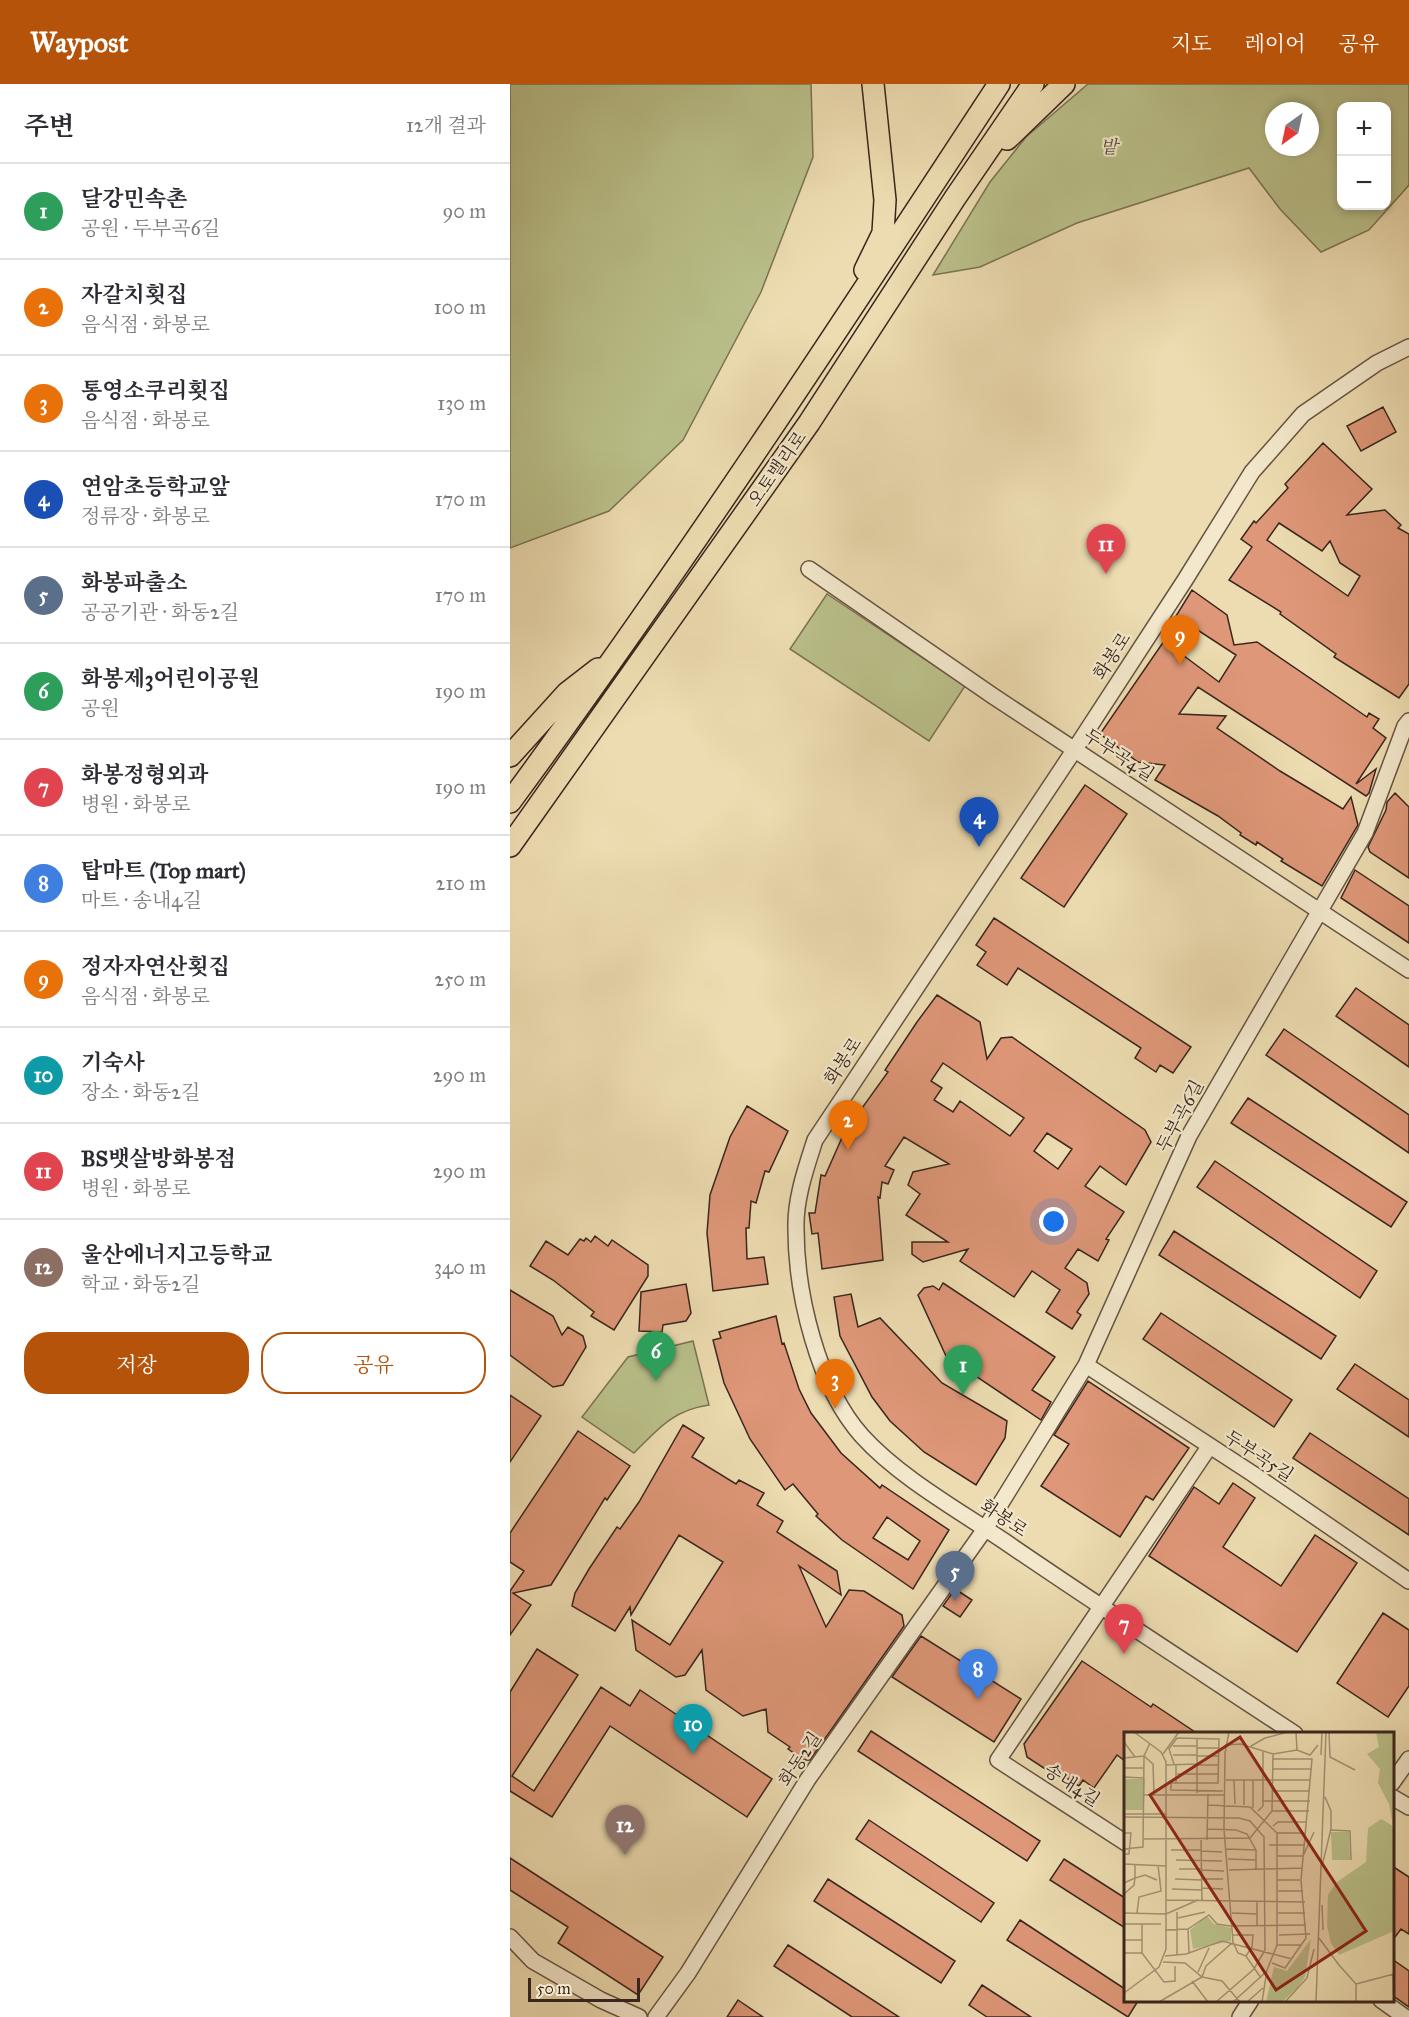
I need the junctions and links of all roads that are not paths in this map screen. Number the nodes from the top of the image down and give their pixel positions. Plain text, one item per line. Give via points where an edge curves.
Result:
1 (873, 84) edge
2 (999, 84) edge
3 (1033, 84) edge
4 (1064, 84) edge
5 (955, 198) junction
6 (838, 329) junction
7 (1409, 347) edge
8 (809, 569) dead end
9 (622, 649) junction
10 (1409, 721) edge
11 (1075, 749) junction
12 (510, 756) edge
13 (510, 802) edge
14 (510, 846) edge
15 (1320, 909) junction
16 (1409, 970) edge
17 (1086, 1365) junction
18 (1209, 1447) junction
19 (986, 1529) junction
20 (1409, 1581) edge
21 (1101, 1607) junction
22 (1292, 1732) edge
23 (1409, 1759) edge
24 (1394, 1780) edge
25 (1394, 1798) edge
26 (1409, 1807) edge
27 (1124, 1842) edge
28 (510, 1937) edge
29 (1250, 2002) edge
30 (1382, 2002) edge
31 (639, 2017) edge
32 (656, 2017) edge
33 (1240, 2017) edge
34 (1405, 2017) edge

1 - 6 highway via 883,161 883,233
2 - 6 highway, 오토밸리로
3 - 5 highway, 오토밸리로
4 - 5 highway via 999,147
5 - 14 highway, 오토밸리로 via 809,423
6 - 9 highway, 오토밸리로
7 - 11 street, 화봉로 via 1377,363 1303,414 1252,472
8 - 11 street, 두부곡4길
9 - 12 highway via 567,693
9 - 13 highway, 오토밸리로
10 - 15 street, 두부곡6길 via 1365,833
11 - 15 street, 두부곡4길
11 - 19 street, 화봉로 via 814,1140 798,1207 800,1284 828,1382 844,1411 862,1436 885,1457
15 - 16 street, 두부곡4길
15 - 17 street, 두부곡6길 via 1189,1136
17 - 18 street, 두부곡5길
17 - 19 street, 두부곡6길
18 - 20 street, 두부곡5길
18 - 21 street
19 - 21 street, 화봉로
19 - 32 street, 화동2길 via 808,1779 688,1973
21 - 22 street, 화봉로
21 - 27 street, 송내4길 via 998,1760
23 - 24 street
25 - 26 street
28 - 31 street via 533,1961
29 - 33 street
30 - 34 street

